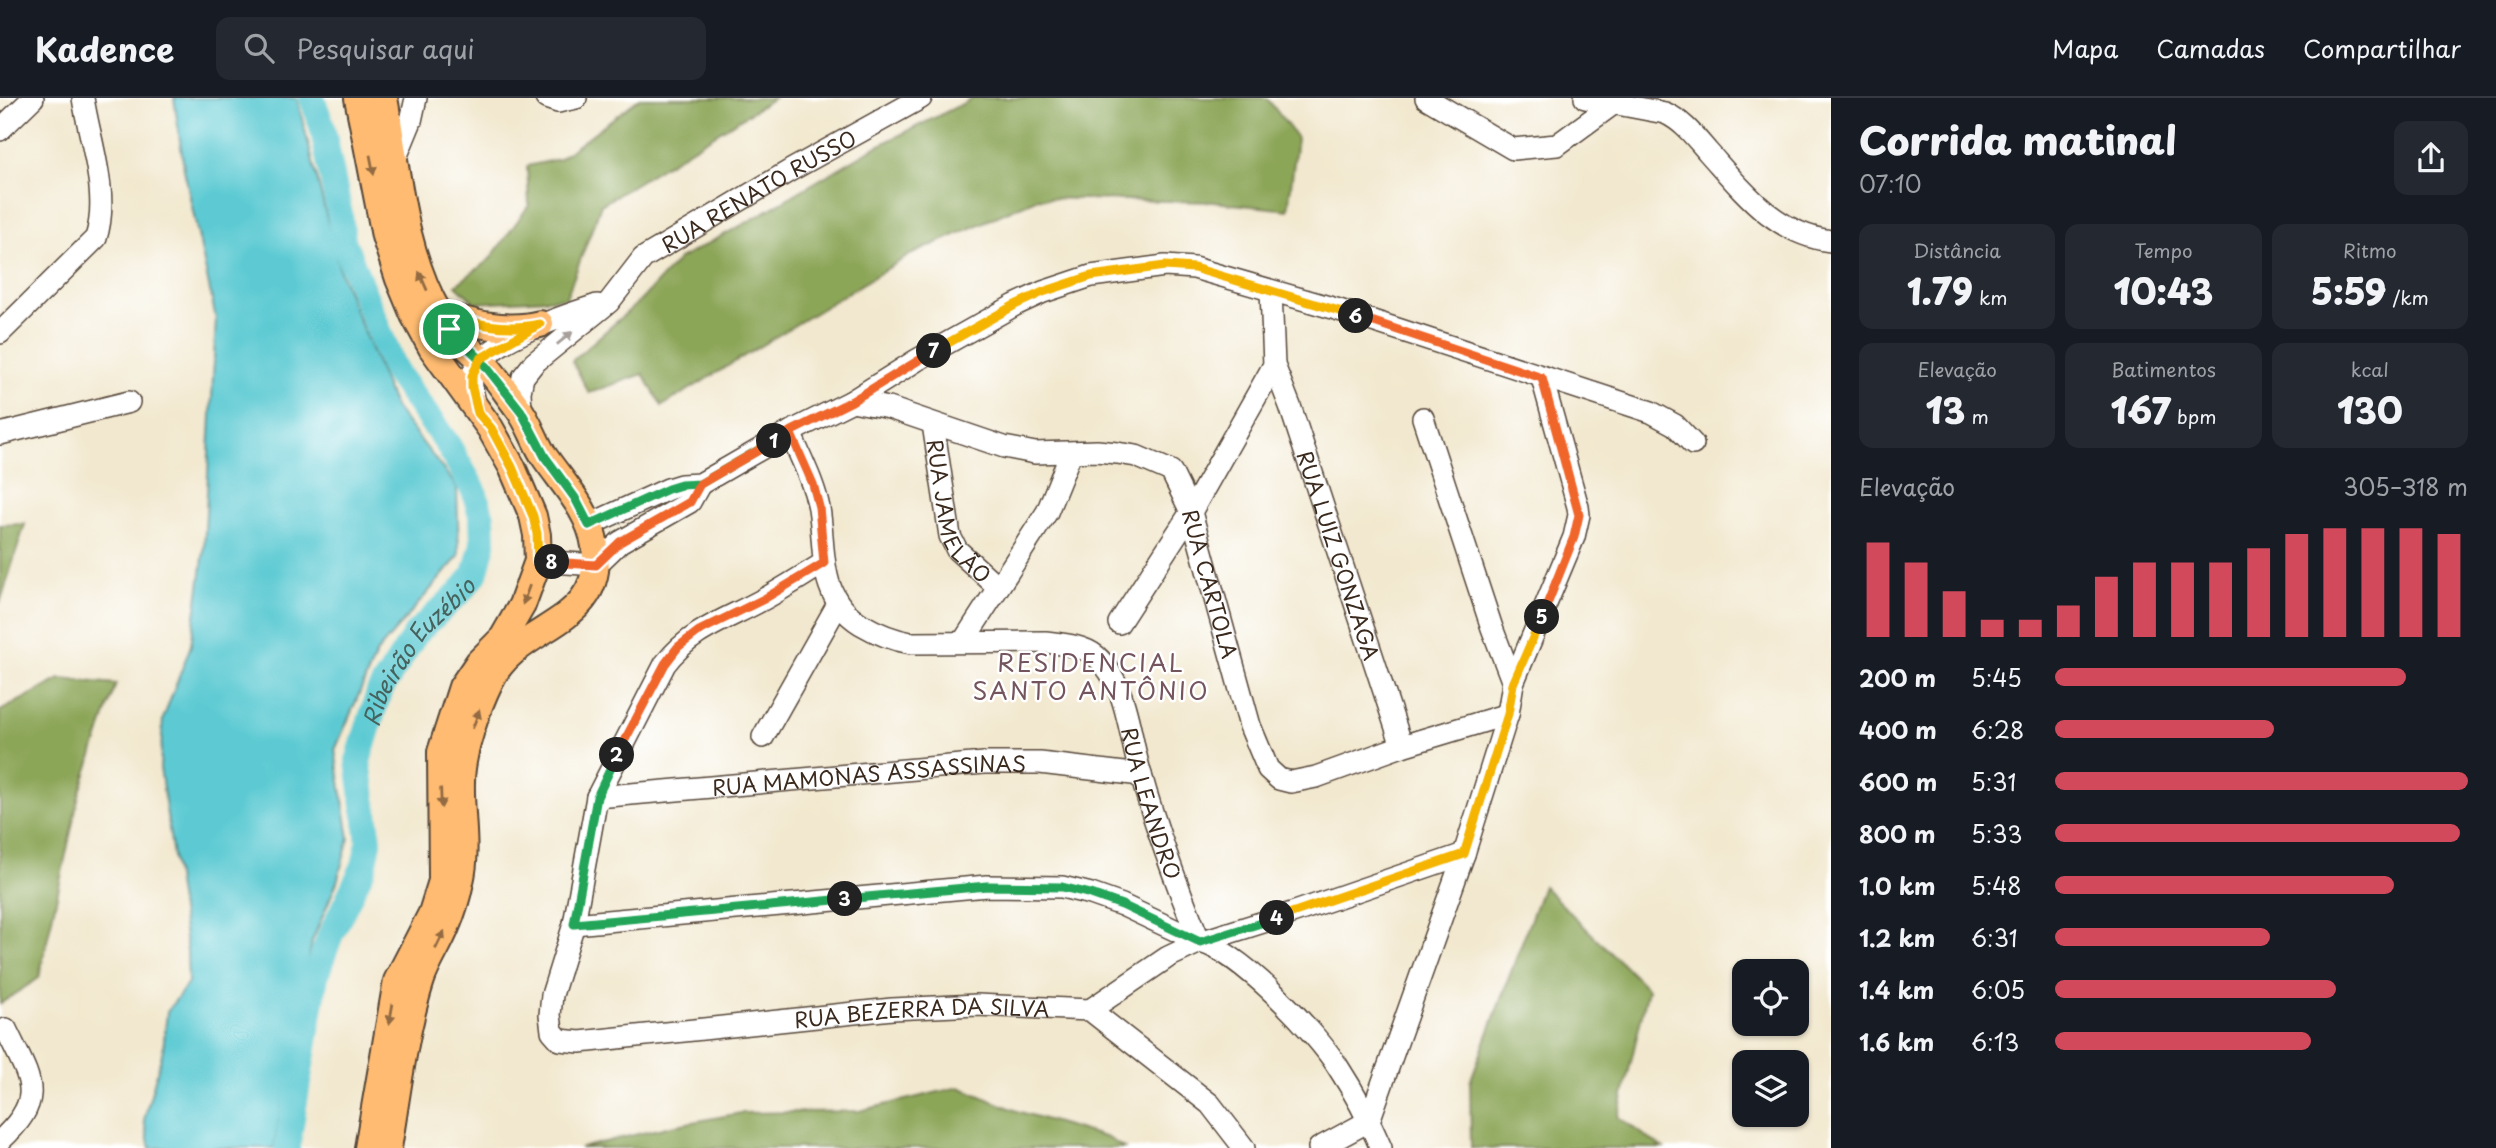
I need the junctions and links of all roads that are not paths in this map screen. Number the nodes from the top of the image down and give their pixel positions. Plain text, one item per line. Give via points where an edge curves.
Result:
1 (33, 98) edge
2 (83, 98) edge
3 (358, 98) edge
4 (384, 98) edge
5 (416, 98) edge
6 (546, 98) edge
7 (576, 98) edge
8 (921, 98) edge
9 (1426, 98) edge
10 (1585, 98) edge
11 (1613, 104) junction
12 (0, 130) edge
13 (396, 160) junction
14 (1831, 241) edge
15 (1270, 291) junction
16 (609, 302) junction
17 (439, 313) junction
18 (540, 324) junction
19 (0, 333) edge
20 (480, 359) junction
21 (1275, 366) junction
22 (1542, 378) junction
23 (852, 401) junction
24 (129, 402) dead end
25 (521, 411) junction
26 (1423, 418) dead end
27 (484, 420) junction
28 (933, 425) junction
29 (790, 432) junction
30 (0, 434) edge
31 (1693, 444) dead end
32 (1071, 453) junction
33 (545, 457) junction
34 (700, 484) junction
35 (637, 505) junction
36 (1191, 512) junction
37 (650, 524) junction
38 (589, 525) junction
39 (538, 561) junction
40 (824, 563) junction
41 (596, 565) junction
42 (998, 587) junction
43 (838, 604) junction
44 (1119, 624) dead end
45 (963, 642) junction
46 (1513, 684) junction
47 (1508, 714) junction
48 (763, 737) dead end
49 (1402, 746) junction
50 (1141, 775) junction
51 (597, 797) junction
52 (1464, 854) junction
53 (574, 924) junction
54 (1200, 942) junction
55 (1090, 1010) junction
56 (6, 1029) dead end
57 (1370, 1121) junction
58 (0, 1141) edge
59 (368, 1148) edge
60 (388, 1148) edge
61 (1244, 1148) edge
62 (1319, 1148) edge
63 (1381, 1148) edge

1 - 12 street
2 - 19 street via 101,192 102,222 96,238
3 -> 27 main road via 385,236 399,278 432,348
4 - 13 main road
5 - 13 street
6 - 7 street via 558,102
8 - 16 street, RUA RENATO RUSSO via 643,258
9 - 11 street via 1513,149 1557,145
10 - 11 street
11 - 14 street via 1674,117 1761,210 1793,230
17 -> 13 main road via 411,246
15 - 21 street, RUA LUIZ GONZAGA
15 - 22 street
15 - 23 street via 1194,268 1165,266 1091,276 1015,305
16 - 18 street
25 -> 16 street, RUA RENATO RUSSO via 523,377 534,363
17 - 18 main road via 508,328
17 - 20 main road
18 - 20 street
20 - 25 main road
20 - 27 street via 472,388
21 - 36 street
21 - 49 street, RUA LUIZ GONZAGA
22 - 31 street via 1651,412 1675,425
22 - 46 street via 1579,515
23 - 28 street, RUA CARTOLA via 889,408
23 - 29 street
24 - 30 street
25 - 33 main road
26 - 46 street
27 - 33 main road via 484,402 497,398
27 - 39 main road via 512,467 533,516
28 - 32 street, RUA CARTOLA via 1004,447
28 - 42 street, RUA JAMELÃO via 954,546
29 - 34 street
29 - 40 street via 816,495
32 - 36 street, RUA CARTOLA via 1097,450 1164,466 1174,476
32 - 42 street via 1047,512
33 - 38 main road
34 - 35 street via 674,487
34 - 37 street via 690,502
35 - 37 street
35 - 38 street
36 - 44 street
36 - 49 street, RUA CARTOLA via 1250,726 1268,769 1279,779 1305,780
37 - 41 street via 620,542
38 - 41 main road
39 - 41 street
39 -> 59 main road via 522,605 503,638 462,687 441,752 442,881 432,913 397,981
40 - 43 street
40 - 51 street via 678,647 658,676
60 -> 41 main road via 421,979 447,925 461,881 460,780 469,737 490,680 503,660 570,612 594,581
42 - 45 street
43 - 45 street, RUA LEANDRO via 853,619 893,640
43 - 48 street
45 - 50 street, RUA LEANDRO via 1045,642 1096,656 1121,696
46 - 47 street
47 - 49 street, RUA CARTOLA
47 - 52 street
50 - 51 street, RUA MAMONAS ASSASSINAS via 1040,763 984,763
50 - 54 street, RUA LEANDRO
51 - 53 street
52 - 54 street
52 - 57 street
53 - 54 street via 987,886 1062,887 1122,905
53 - 55 street, RUA BEZERRA DA SILVA via 552,995 552,1031 561,1040 580,1042 892,1009 977,1005
54 - 55 street via 1168,957
54 - 57 street via 1214,945 1253,975 1299,1019 1337,1065
55 - 61 street via 1210,1104
56 - 58 street via 31,1082 31,1101 23,1118
57 - 62 street
57 - 63 street

